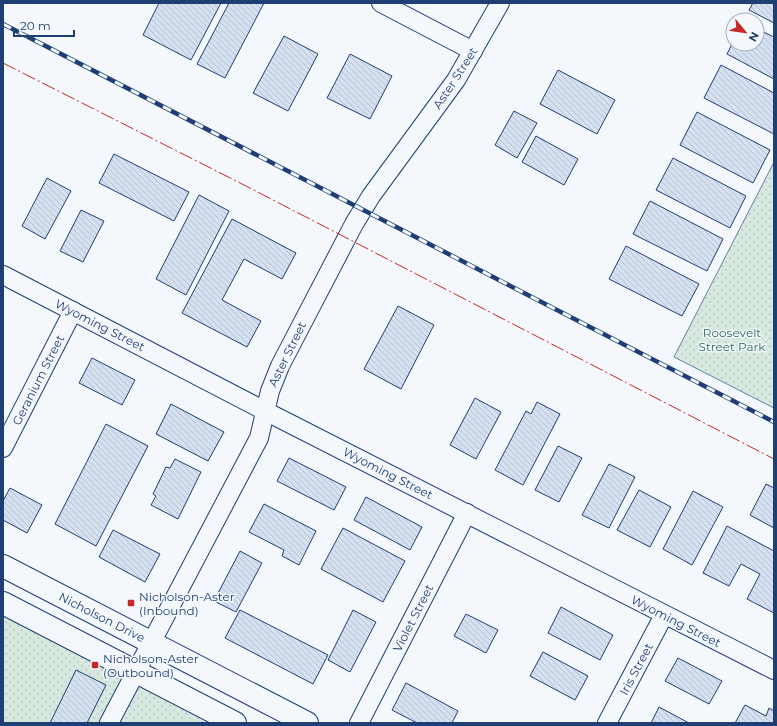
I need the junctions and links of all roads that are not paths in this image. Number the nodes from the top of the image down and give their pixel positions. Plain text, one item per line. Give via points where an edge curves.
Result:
1 (381, 3) edge
2 (500, 3) edge
3 (473, 51) junction
4 (3, 275) edge
5 (73, 311) junction
6 (265, 410) junction
7 (3, 448) edge
8 (466, 513) junction
9 (3, 566) edge
10 (3, 603) edge
11 (664, 615) junction
12 (151, 642) junction
13 (774, 670) edge
14 (136, 672) junction
15 (109, 723) edge
16 (235, 723) edge
17 (307, 723) edge
18 (359, 723) edge
19 (608, 723) edge

1 - 3 street
2 - 3 street, Aster Street
3 - 6 street, Aster Street via 440,103 371,196 354,224 280,366
4 - 5 street, Wyoming Street
5 - 6 street, Wyoming Street
5 - 7 street, Geranium Street
6 - 8 street, Wyoming Street
6 - 12 street, Aster Street via 259,438
8 - 11 street, Wyoming Street
8 - 18 street, Violet Street
9 - 12 main road, Nicholson Drive
10 - 14 main road
11 - 13 street, Wyoming Street
11 - 19 street, Iris Street
12 - 14 street, Aster Street
12 - 17 main road, Nicholson Drive
14 - 15 street, Aster Street
14 - 16 main road

